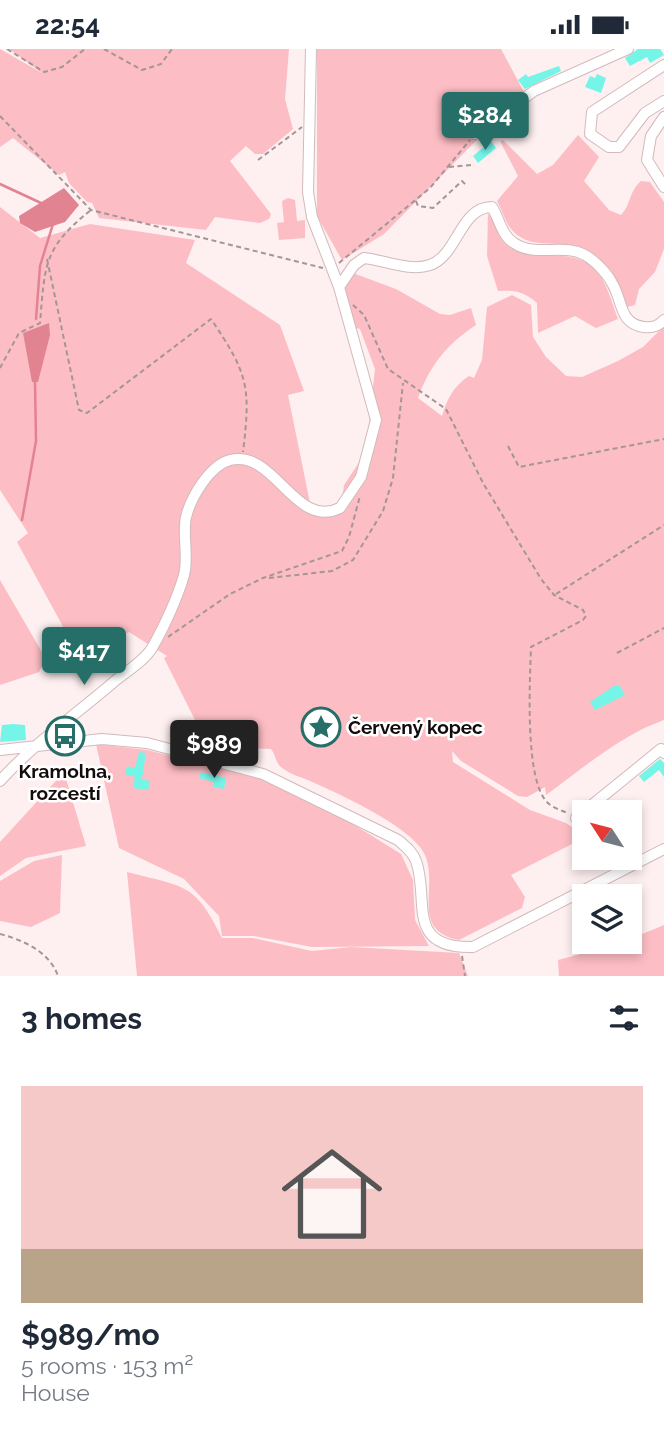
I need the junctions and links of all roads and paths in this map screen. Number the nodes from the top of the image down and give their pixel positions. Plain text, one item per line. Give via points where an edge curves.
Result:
1 (6, 49) edge
2 (85, 49) edge
3 (104, 49) edge
4 (172, 49) edge
5 (311, 49) edge
6 (628, 49) edge
7 (664, 65) edge
8 (664, 101) edge
9 (0, 116) edge
10 (664, 117) edge
11 (310, 124) junction
12 (475, 134) joint
13 (258, 160) dead end
14 (472, 165) dead end
15 (448, 167) junction
16 (467, 186) dead end
17 (664, 187) edge
18 (416, 200) junction
19 (90, 210) junction
20 (47, 259) junction
21 (331, 270) junction
22 (339, 287) junction
23 (342, 299) junction
24 (664, 320) edge
25 (0, 368) edge
26 (403, 382) junction
27 (664, 439) edge
28 (508, 446) dead end
29 (242, 459) junction
30 (361, 477) junction
31 (664, 525) edge
32 (263, 578) junction
33 (554, 595) junction
34 (664, 628) edge
35 (151, 651) junction
36 (617, 653) dead end
37 (35, 745) junction
38 (0, 750) edge
39 (664, 753) edge
40 (0, 781) edge
41 (598, 800) edge
42 (572, 816) edge
43 (664, 849) edge
44 (0, 935) edge
45 (461, 947) junction
46 (58, 976) edge
47 (465, 976) edge

1 - 2 path via 44,72 62,67
3 - 4 path via 142,70 161,64
5 - 11 street
6 - 12 street via 534,91
7 - 8 street via 592,112 590,134 608,147 620,147 645,113
9 - 19 path
10 - 17 street via 651,136 647,160
11 - 13 path
11 - 21 street via 312,217
12 - 15 path
14 - 15 path
15 - 18 path
16 - 18 path via 461,181 433,208 418,206
18 - 21 path
19 - 20 path via 60,236
19 - 21 path
20 - 25 path via 40,323 19,333
20 - 29 path via 79,410 87,413 211,319 241,363 249,405
21 - 22 street
22 - 23 street
22 - 24 street via 364,258 430,265 447,253 477,211 492,207 514,244 568,249 591,259 612,283 626,319 649,327
23 - 26 path via 364,315 388,369
23 - 30 street via 376,420
26 - 32 path via 394,478 383,511 353,560 332,571
26 - 33 path via 446,409 483,483
27 - 28 path via 519,467
29 - 30 street via 260,465 306,507 319,512 340,508
29 - 35 street via 229,460 212,471 194,497 186,517 185,573
30 - 32 path via 342,551
31 - 33 path
32 - 35 path via 230,594
33 - 42 path via 586,616 531,647 529,716 535,775 546,803
34 - 36 path
35 - 37 street
37 - 38 street
37 - 40 street
37 - 45 street via 124,739 215,759 288,784 409,849 418,872 424,924 440,939
39 - 41 street via 660,749
43 - 45 street via 473,947
44 - 46 path via 40,952
45 - 47 path

